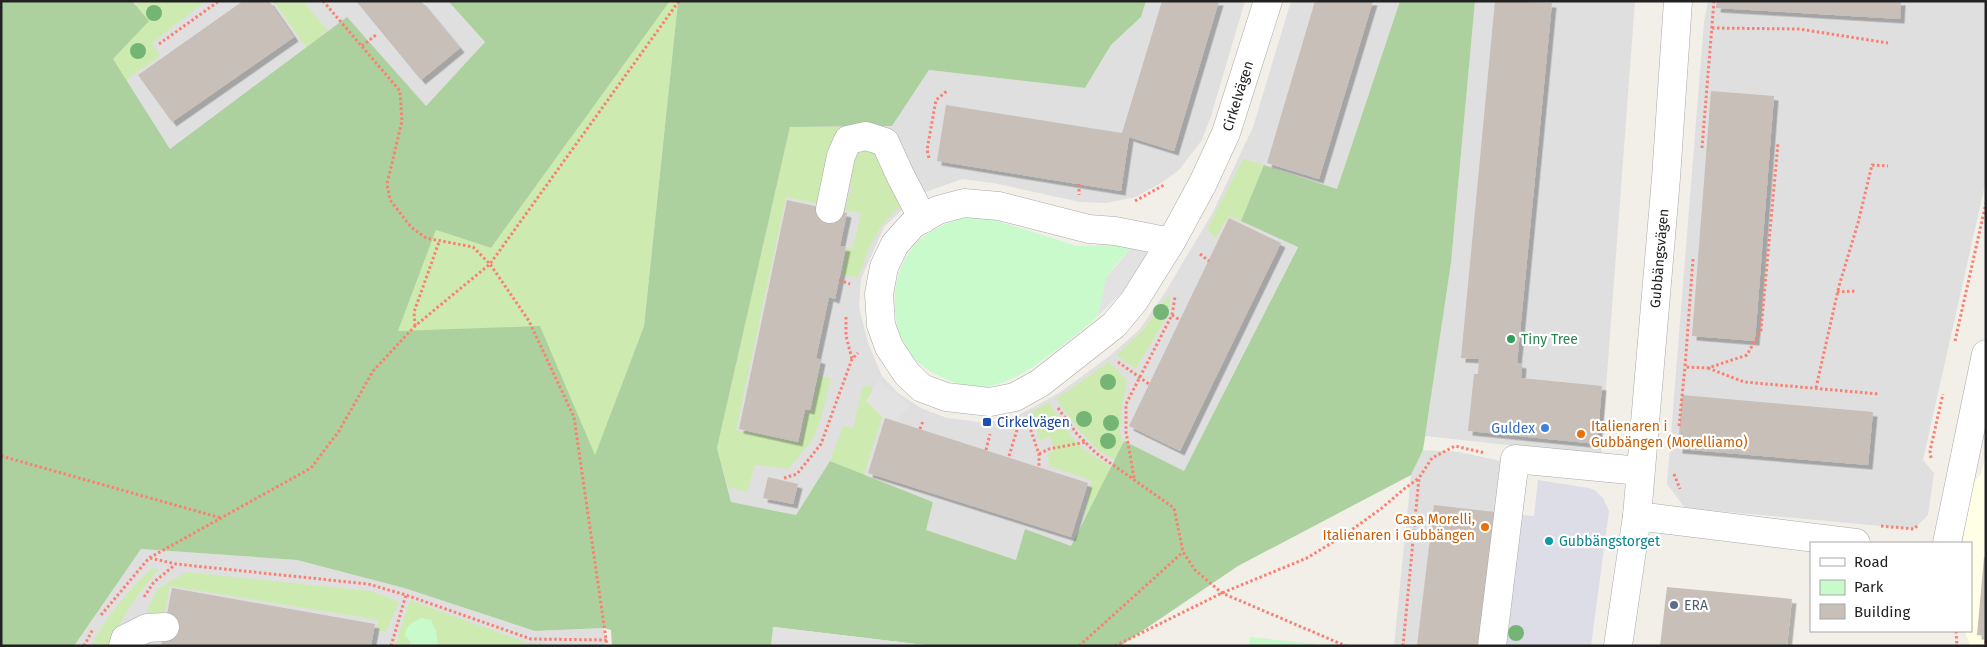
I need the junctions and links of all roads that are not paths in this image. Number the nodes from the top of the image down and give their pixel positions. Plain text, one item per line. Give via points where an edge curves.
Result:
1 (1268, 1) edge
2 (1678, 1) edge
3 (830, 210) dead end
4 (923, 218) junction
5 (1171, 242) junction
6 (1986, 354) edge
7 (1640, 471) junction
8 (1637, 516) junction
9 (1848, 542) edge
10 (1946, 542) edge
11 (165, 627) dead end
12 (123, 646) edge
13 (1492, 646) edge
14 (1618, 646) edge

1 - 5 street, Cirkelvägen via 1226,133
2 - 7 street, Gubbängsvägen
3 - 4 street via 841,156 848,140 866,136 885,142 900,178
4 - 5 street, Cirkelvägen via 964,203 990,205 1089,229
4 - 5 street, Cirkelvägen via 895,244 884,267 879,294 881,325 889,347 906,374 922,388 968,401 990,402 1015,397 1040,383 1114,325 1134,301
6 - 10 street
7 - 8 street, Gubbängsvägen
7 - 13 street via 1515,459
8 - 9 street
8 - 14 street, Gubbängsvägen
11 - 12 street via 147,628 125,639

